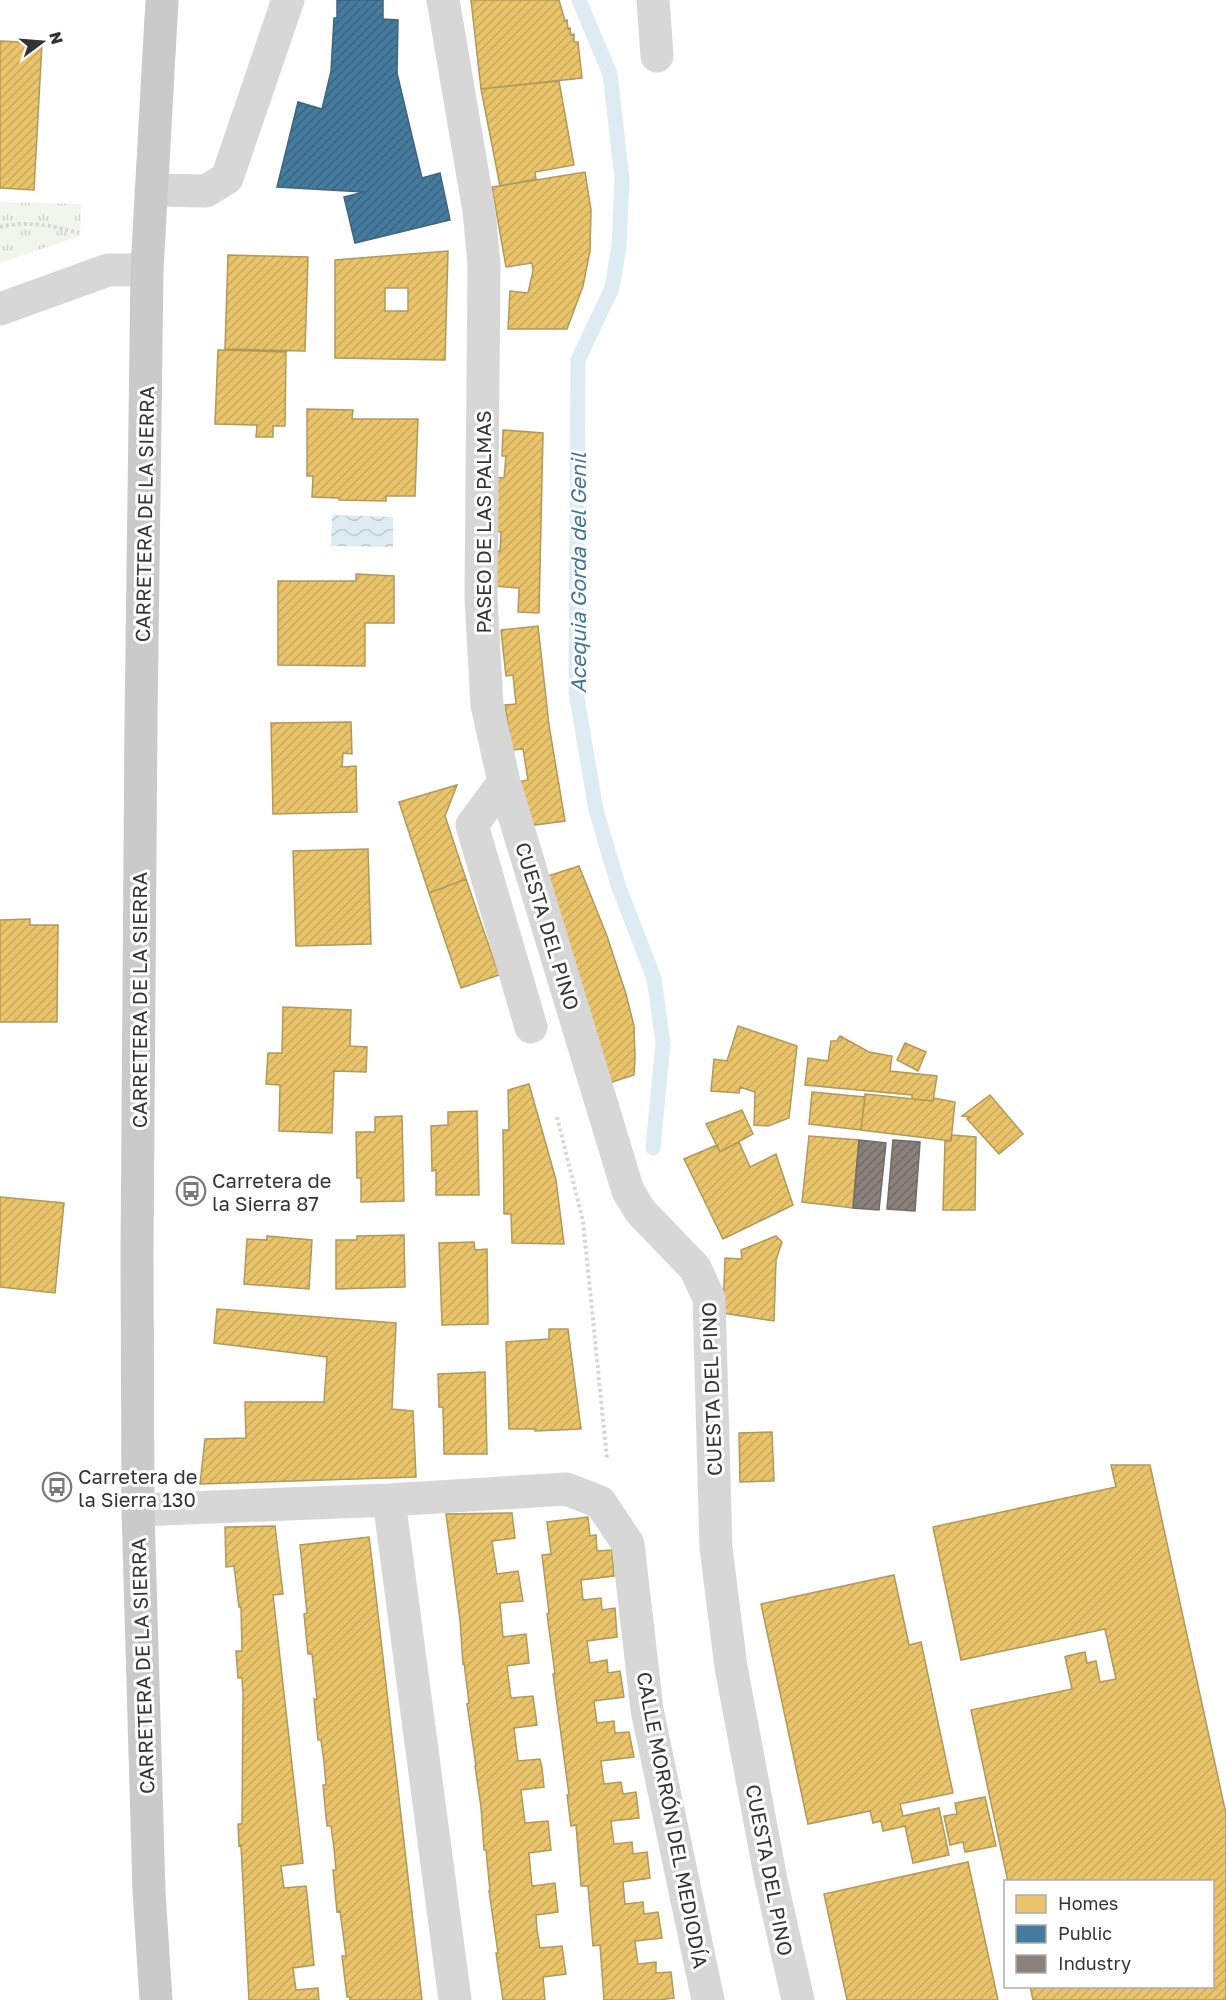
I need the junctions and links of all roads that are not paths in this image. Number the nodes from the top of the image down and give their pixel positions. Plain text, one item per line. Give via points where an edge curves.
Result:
1 (162, 0) edge
2 (288, 0) edge
3 (443, 0) edge
4 (653, 0) edge
5 (657, 56) dead end
6 (151, 190) junction
7 (147, 270) junction
8 (0, 309) edge
9 (504, 782) junction
10 (531, 1027) dead end
11 (389, 1500) junction
12 (138, 1510) junction
13 (156, 2000) edge
14 (455, 2000) edge
15 (708, 2000) edge
16 (798, 2000) edge

1 - 6 main road, CARRETERA DE LA SIERRA
2 - 6 street via 227,177 206,191
3 - 9 street, PASEO DE LAS PALMAS via 479,211 484,264 481,598 487,705
4 - 5 street
6 - 7 main road, CARRETERA DE LA SIERRA
7 - 8 street via 108,270
7 - 12 main road, CARRETERA DE LA SIERRA
9 - 10 street via 472,825
9 - 16 street, CUESTA DEL PINO via 628,1191 641,1212 695,1268 710,1298 716,1548 733,1678
11 - 12 street, CALLE MORRÓN DEL MEDIODÍA
11 - 14 street
11 - 15 street, CALLE MORRÓN DEL MEDIODÍA via 566,1489 600,1502 628,1544 647,1710
12 - 13 main road, CARRETERA DE LA SIERRA via 148,1880

